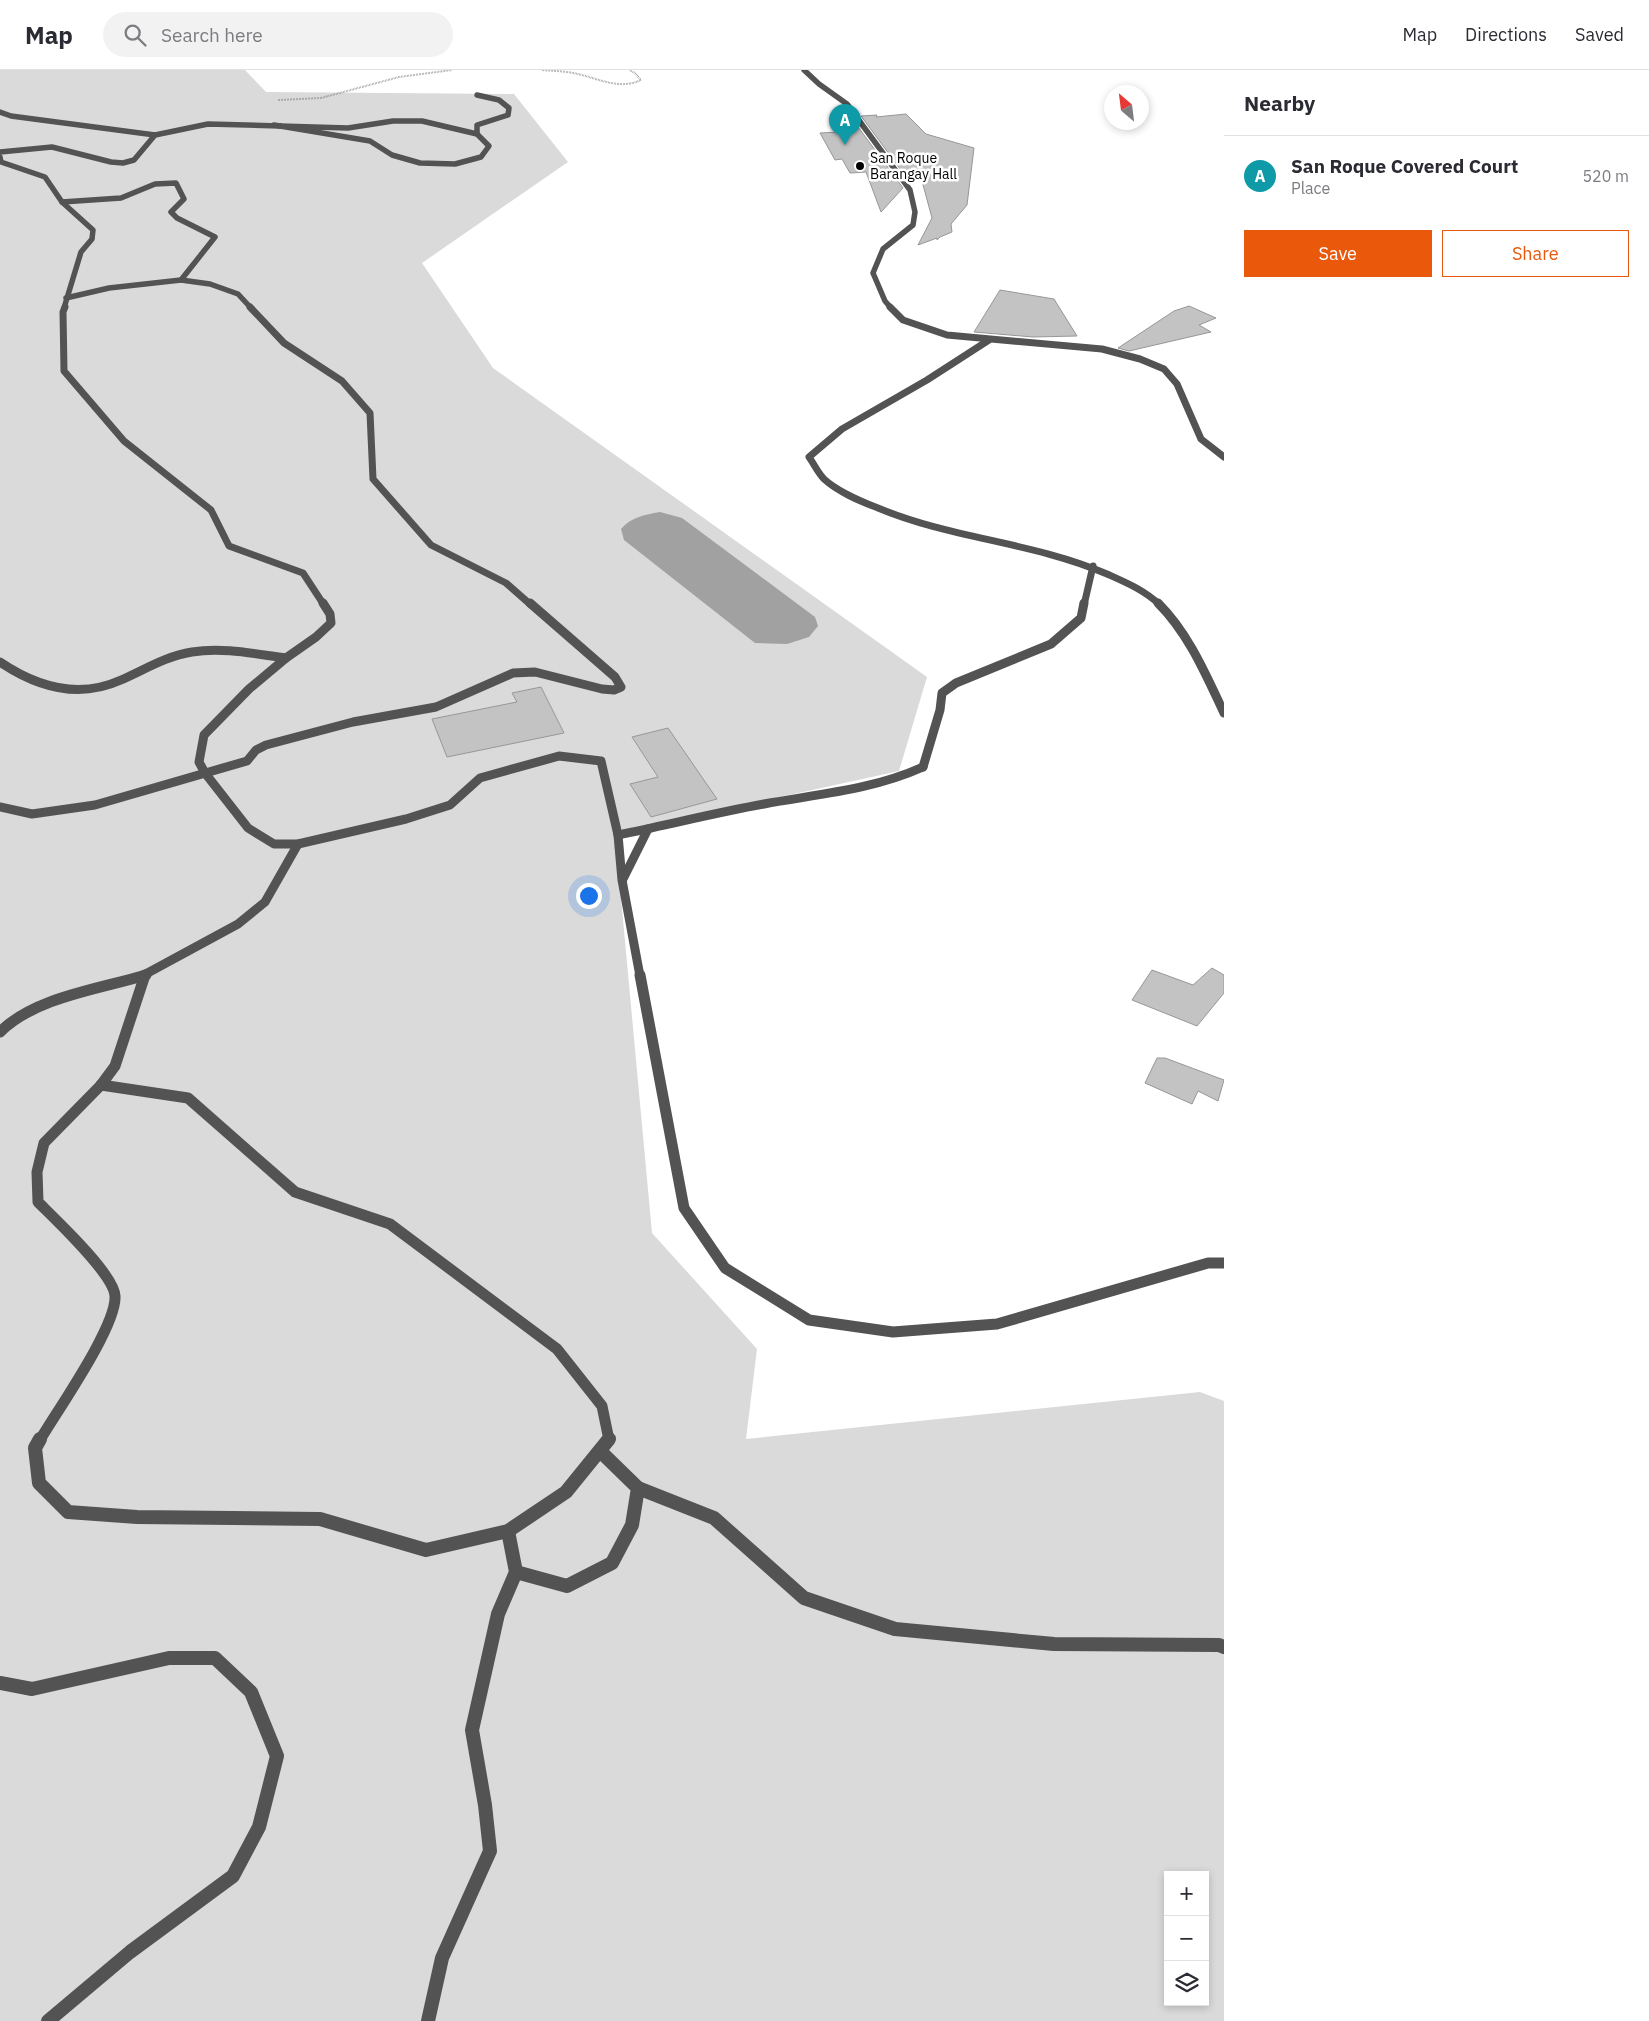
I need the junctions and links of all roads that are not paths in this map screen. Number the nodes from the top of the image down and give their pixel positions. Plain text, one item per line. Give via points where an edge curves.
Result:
1 (804, 70) edge
2 (478, 95) dead end
3 (0, 112) edge
4 (274, 126) junction
5 (477, 134) junction
6 (155, 135) junction
7 (0, 152) edge
8 (0, 157) edge
9 (62, 202) junction
10 (181, 280) junction
11 (66, 298) junction
12 (989, 340) junction
13 (1224, 457) edge
14 (1093, 566) junction
15 (286, 658) junction
16 (0, 662) edge
17 (1224, 713) edge
18 (205, 773) junction
19 (0, 807) edge
20 (648, 829) junction
21 (618, 835) junction
22 (298, 844) junction
23 (622, 880) junction
24 (145, 975) junction
25 (0, 1032) edge
26 (101, 1085) junction
27 (1224, 1263) edge
28 (600, 1451) junction
29 (638, 1488) junction
30 (508, 1531) junction
31 (516, 1572) junction
32 (1224, 1646) edge
33 (0, 1683) edge
34 (48, 2021) edge
35 (428, 2021) edge

1 - 12 street via 847,104 910,190 915,212 913,225 883,249 873,273 885,301 903,320 947,335
2 - 5 street via 500,100 509,108 508,115 477,125
3 - 6 street via 90,128
4 - 5 street via 348,128 422,121
4 - 5 street via 370,141 392,155 420,163 455,164 481,157 489,146
4 - 6 street via 208,124
6 - 7 street via 134,160 123,163 52,148
8 - 9 street via 2,162 45,177
9 - 10 street via 128,196 161,181 176,183 184,199 171,212 215,237
9 - 11 street via 93,230 92,239 81,252
10 - 11 street via 109,288
10 - 18 street via 210,284 238,294 284,343 342,381 370,413 373,479 431,545 506,583 615,677 621,687 602,689 535,672 513,673 436,707 353,722 266,745 256,750 247,761
11 - 15 street via 63,312 64,371 124,440 211,510 229,546 304,573 330,614 331,623
12 - 13 street via 1102,349 1164,369 1177,384 1201,439
12 - 14 street via 928,380 842,429 809,457 825,480 868,505 915,522 1034,547
14 - 17 street via 1146,593 1171,619 1196,654
14 - 20 street via 1081,618 1051,644 956,683 942,693 924,766 905,777 877,784 751,806
15 - 16 street via 219,650 192,652 174,656 110,687 91,691 71,691 17,674
15 - 18 street via 249,688 204,735 199,762
18 - 19 street via 95,805 32,814
18 - 22 street via 248,828 274,844
20 - 21 street
20 - 23 street
21 - 22 street via 601,761 559,756 480,778 450,805 406,819
21 - 23 street
22 - 24 street via 265,902 238,924
23 - 27 street via 684,1208 725,1268 809,1320 894,1332 997,1324 1208,1263
24 - 25 street via 68,996 11,1021
24 - 26 street via 115,1066
26 - 28 street via 188,1098 295,1192 390,1224 557,1349 602,1406 609,1440
26 - 30 street via 44,1143 37,1172 38,1202 102,1269 115,1295 108,1327 36,1448 39,1483 68,1512 137,1517 320,1519 426,1550
28 - 29 street
28 - 30 street via 566,1492
29 - 31 street via 632,1524 612,1563 567,1586
29 - 32 street via 714,1518 804,1598 895,1629 1054,1644
30 - 31 street
31 - 35 street via 498,1614 472,1730 486,1805 490,1851 442,1958
33 - 34 street via 32,1689 168,1658 216,1658 252,1692 277,1756 259,1827 233,1876 130,1952

